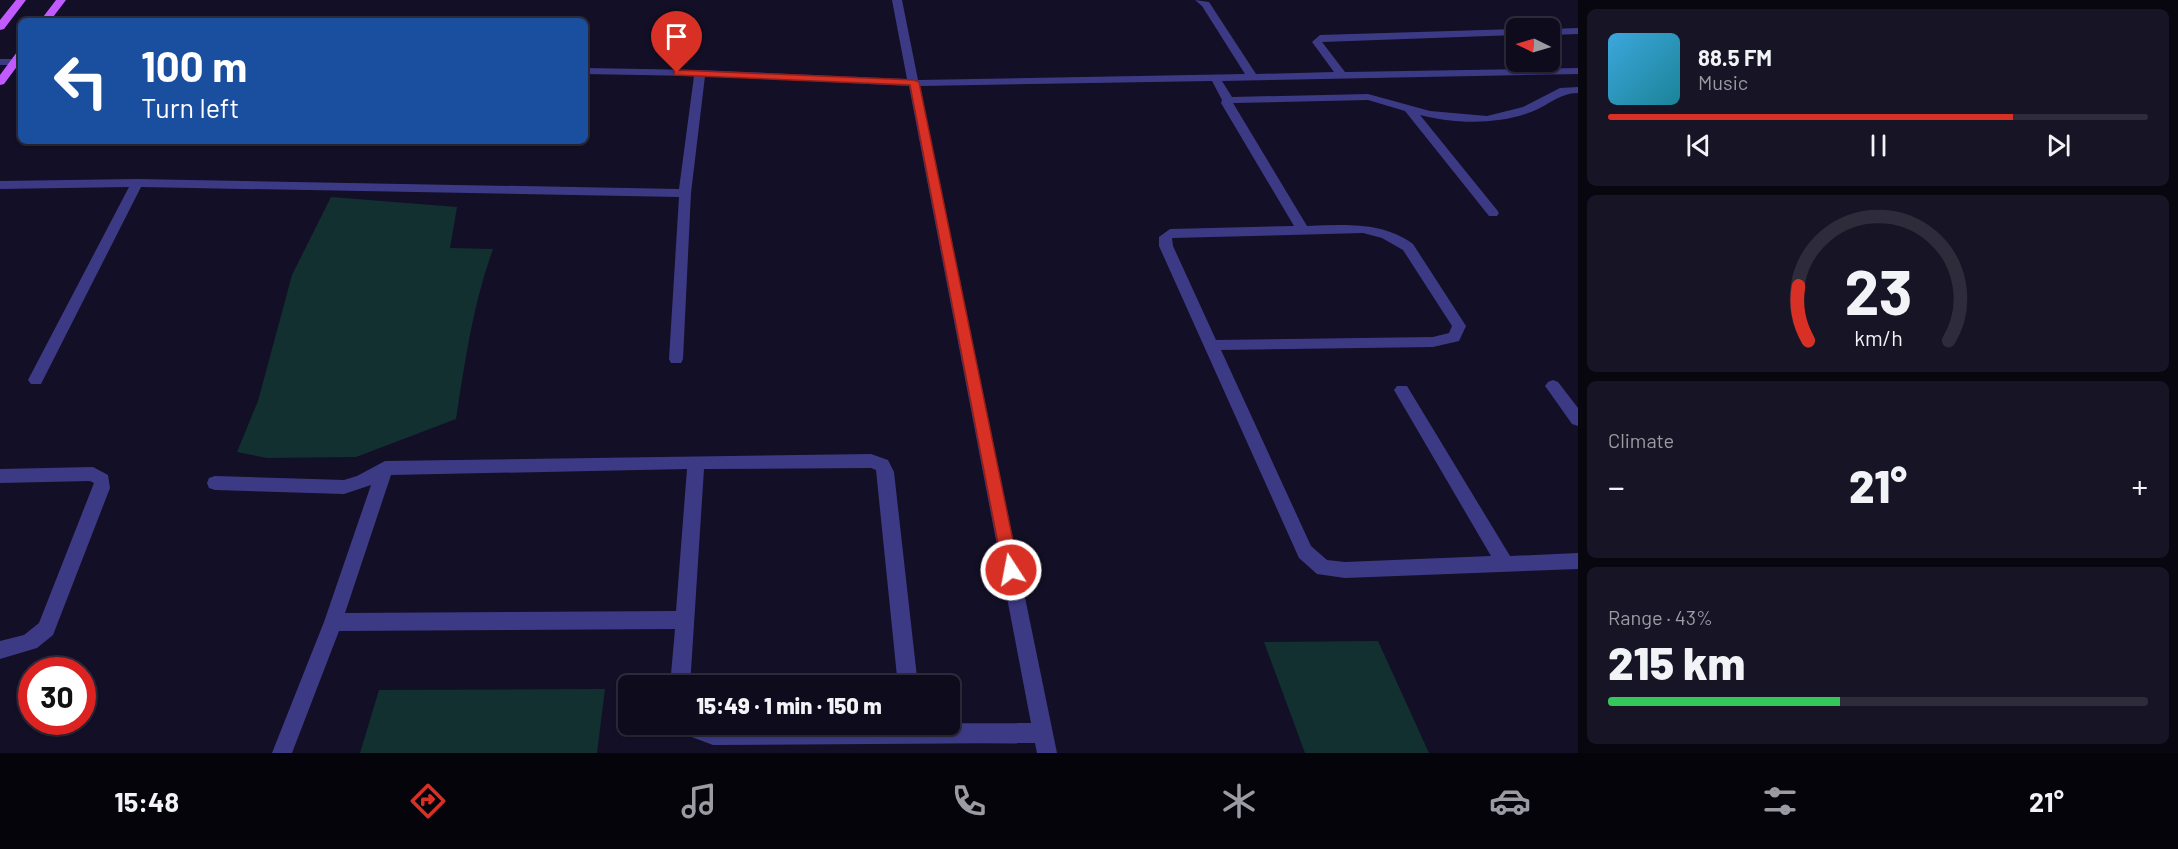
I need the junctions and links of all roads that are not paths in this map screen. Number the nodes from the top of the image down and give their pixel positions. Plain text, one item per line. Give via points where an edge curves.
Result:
1 (21, 0) edge
2 (61, 0) edge
3 (897, 0) edge
4 (1200, 0) edge
5 (47, 18) edge
6 (0, 27) edge
7 (1578, 31) edge
8 (1506, 32) edge
9 (1560, 32) edge
10 (18, 59) edge
11 (18, 60) edge
12 (0, 62) edge
13 (1578, 70) edge
14 (588, 71) edge
15 (1560, 71) edge
16 (1506, 72) edge
17 (1546, 72) edge
18 (700, 73) junction
19 (1347, 74) junction
20 (1252, 76) junction
21 (1215, 77) junction
22 (0, 82) edge
23 (914, 82) junction
24 (1564, 90) junction
25 (1578, 90) edge
26 (1368, 97) junction
27 (1228, 100) junction
28 (1578, 104) edge
29 (1409, 109) junction
30 (137, 183) junction
31 (0, 185) edge
32 (686, 193) junction
33 (1493, 213) dead end
34 (1303, 230) junction
35 (1211, 345) junction
36 (676, 359) dead end
37 (36, 380) dead end
38 (1553, 386) dead end
39 (1402, 390) dead end
40 (1578, 420) edge
41 (696, 462) junction
42 (385, 468) junction
43 (0, 476) edge
44 (215, 483) dead end
45 (1578, 561) edge
46 (1505, 564) junction
47 (684, 620) junction
48 (333, 622) junction
49 (0, 650) edge
50 (681, 675) edge
51 (907, 675) edge
52 (960, 733) edge
53 (1045, 743) edge
54 (282, 753) edge

1 - 6 main road
2 - 5 main road
3 - 23 street
4 - 20 street
7 - 9 street
8 - 19 street via 1320,38 1317,42
10 - 12 street
11 - 22 main road
13 - 15 street
14 - 18 street
16 - 19 street
17 - 24 street
18 - 23 street
18 - 32 street
19 - 20 street
19 - 26 street
20 - 21 street
21 - 23 street
21 - 27 street
23 - 53 street
24 - 25 street
24 - 28 street
24 - 29 street via 1527,110 1496,118 1455,118
26 - 27 street
26 - 29 street
27 - 34 street
29 - 33 street
30 - 31 street
30 - 32 street
30 - 37 street
32 - 36 street
34 - 35 street via 1170,233 1165,237
34 - 35 street via 1363,229 1397,238 1408,247 1460,326 1454,337 1433,342
35 - 46 street via 1305,552 1323,568
38 - 40 street
39 - 46 street
41 - 42 street
41 - 47 street
41 - 51 street via 871,461 882,465 886,472
42 - 44 street via 362,482 344,487
42 - 48 street
43 - 49 street via 93,474 102,480 102,488 46,629 39,639 27,645
45 - 46 street
47 - 48 street
47 - 50 street
48 - 54 street
52 - 53 street

